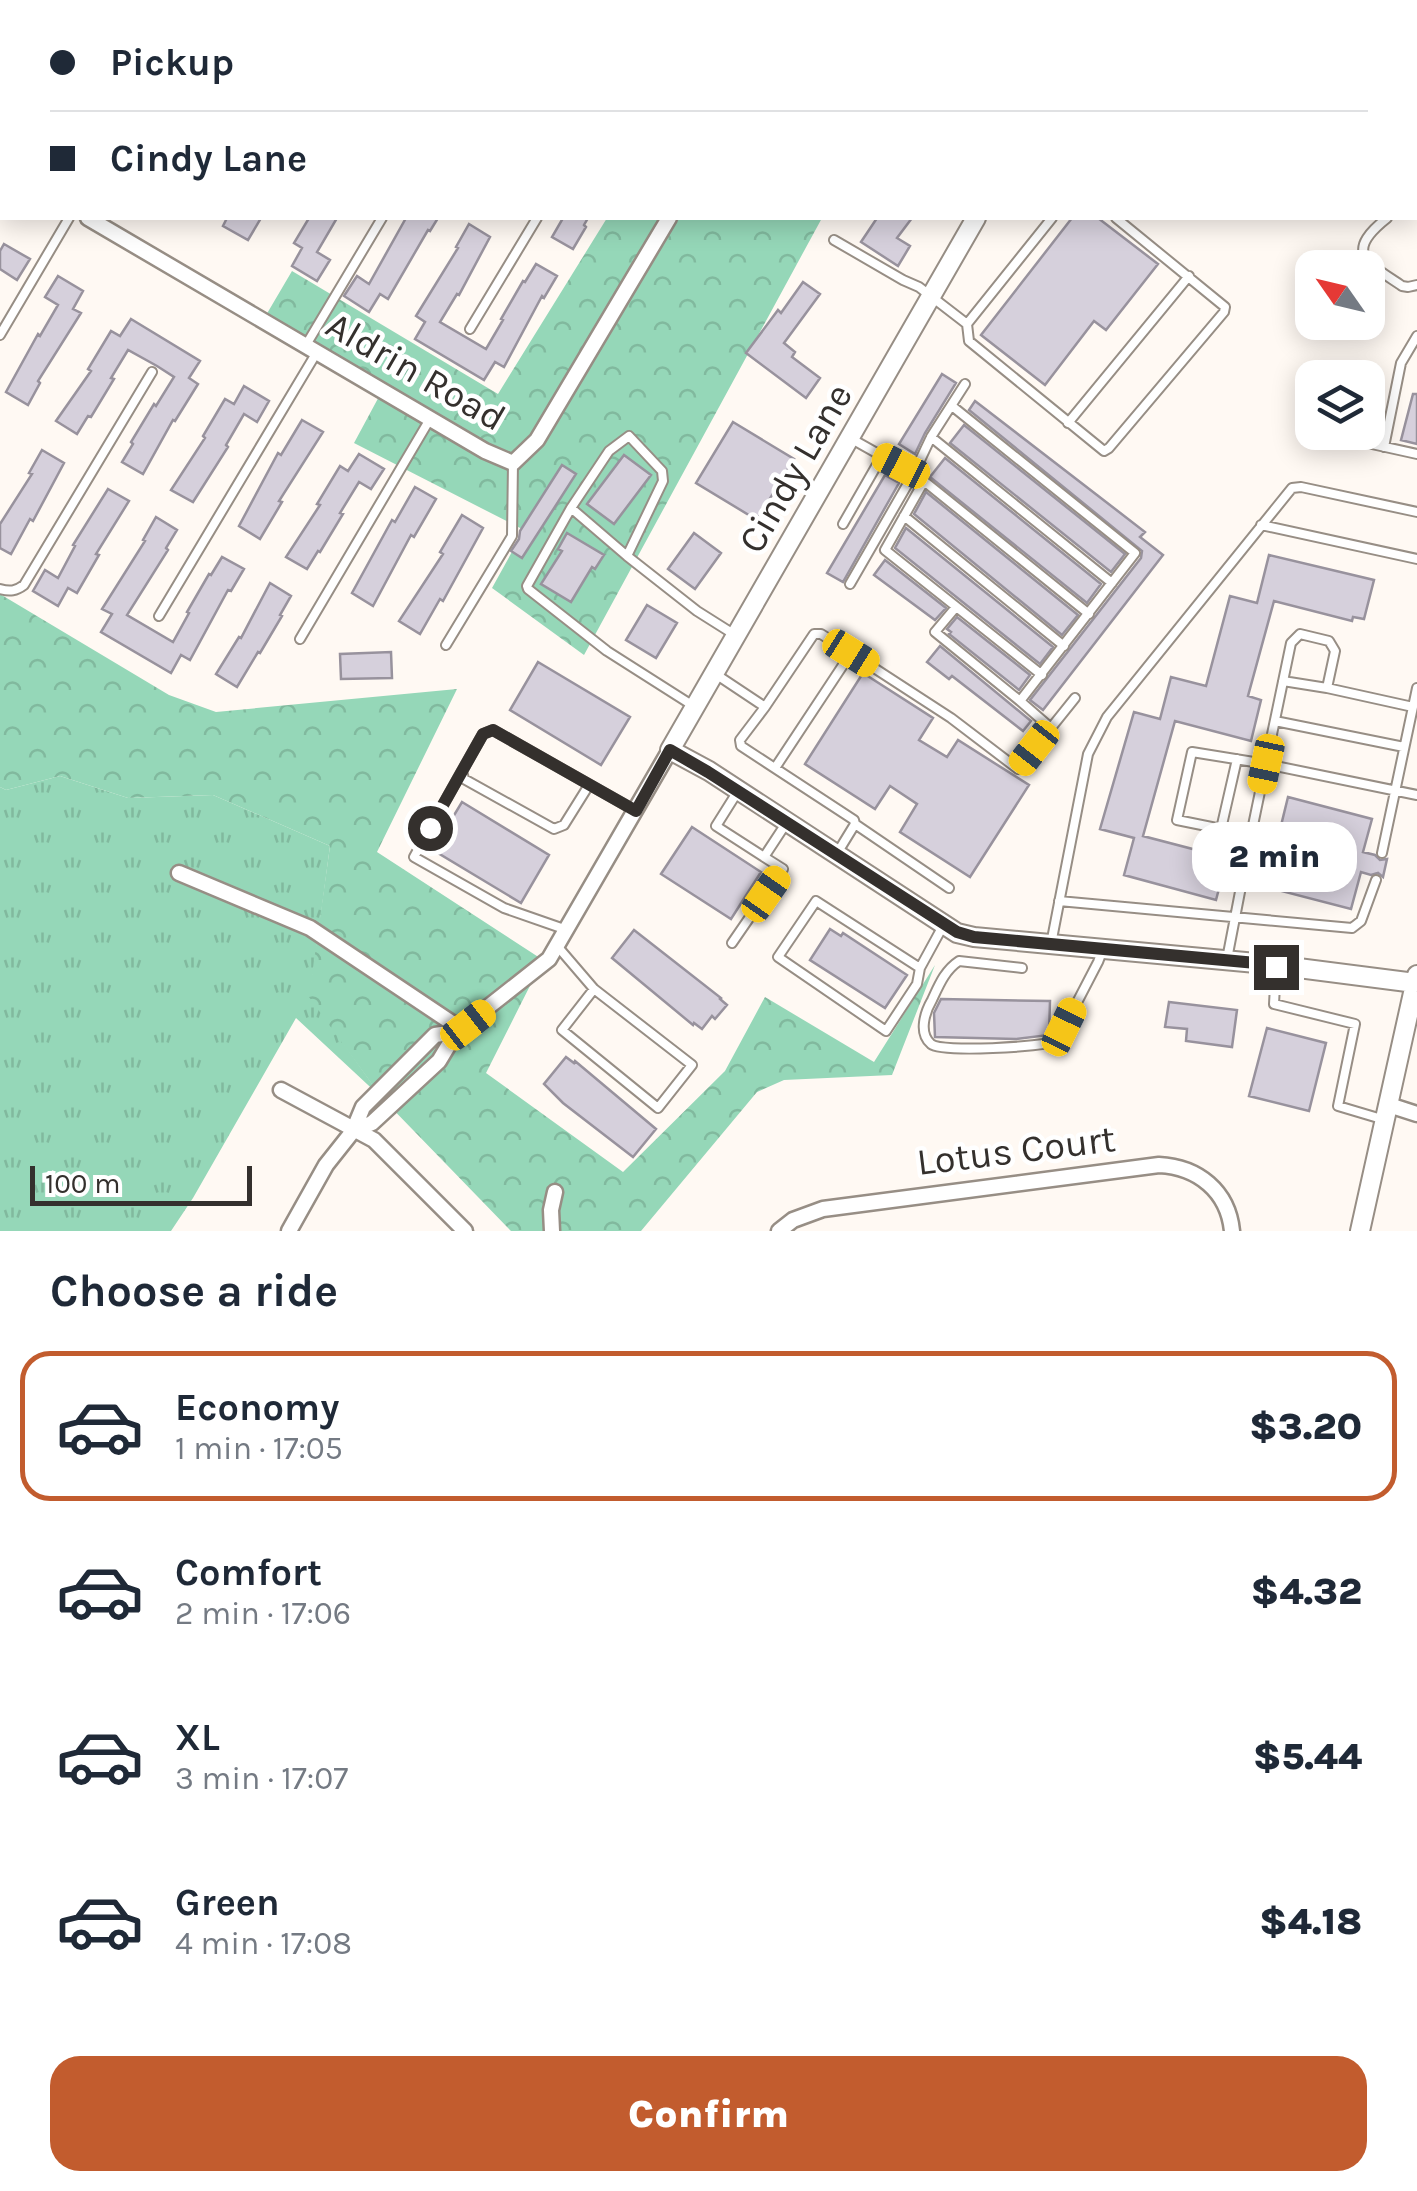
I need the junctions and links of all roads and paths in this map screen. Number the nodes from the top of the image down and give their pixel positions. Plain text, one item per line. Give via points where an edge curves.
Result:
1 (68, 220) edge
2 (91, 220) edge
3 (381, 220) edge
4 (536, 220) edge
5 (668, 220) edge
6 (975, 220) edge
7 (1050, 220) edge
8 (1118, 220) edge
9 (1384, 220) edge
10 (834, 240) dead end
11 (1188, 276) junction
12 (1417, 285) edge
13 (932, 295) junction
14 (966, 324) junction
15 (470, 329) dead end
16 (0, 335) edge
17 (1417, 336) edge
18 (312, 349) junction
19 (152, 372) dead end
20 (964, 384) dead end
21 (952, 406) junction
22 (430, 419) junction
23 (1068, 423) junction
24 (931, 437) junction
25 (850, 438) junction
26 (1385, 442) edge
27 (1385, 447) edge
28 (1417, 454) edge
29 (882, 456) junction
30 (513, 462) junction
31 (914, 473) junction
32 (924, 481) junction
33 (571, 508) junction
34 (1417, 512) edge
35 (904, 516) junction
36 (844, 524) dead end
37 (1261, 525) junction
38 (628, 556) junction
39 (1417, 559) edge
40 (1112, 583) junction
41 (850, 584) dead end
42 (0, 590) edge
43 (956, 606) junction
44 (1089, 614) junction
45 (158, 616) dead end
46 (736, 636) junction
47 (300, 639) dead end
48 (446, 645) dead end
49 (1064, 646) junction
50 (851, 653) junction
51 (714, 673) junction
52 (1042, 675) junction
53 (1283, 681) junction
54 (1327, 688) junction
55 (1417, 688) edge
56 (1075, 698) dead end
57 (1020, 701) junction
58 (765, 706) junction
59 (1413, 706) junction
60 (695, 707) junction
61 (1276, 721) junction
62 (1051, 728) junction
63 (1404, 747) junction
64 (670, 750) junction
65 (1237, 760) junction
66 (1266, 764) junction
67 (775, 768) junction
68 (462, 771) junction
69 (589, 784) junction
70 (1394, 790) junction
71 (738, 791) junction
72 (1417, 795) edge
73 (636, 811) junction
74 (787, 822) junction
75 (856, 824) junction
76 (1221, 829) junction
77 (1251, 835) junction
78 (1382, 853) dead end
79 (836, 855) junction
80 (764, 857) junction
81 (179, 873) dead end
82 (1376, 880) dead end
83 (949, 888) dead end
84 (1059, 901) junction
85 (1236, 915) junction
86 (944, 924) junction
87 (567, 930) junction
88 (732, 943) dead end
89 (1050, 944) junction
90 (558, 947) junction
91 (1103, 949) junction
92 (1227, 960) junction
93 (1276, 967) junction
94 (920, 968) junction
95 (1022, 968) dead end
96 (1416, 978) edge
97 (594, 990) junction
98 (456, 1027) junction
99 (280, 1090) dead end
100 (1387, 1112) junction
101 (1417, 1114) edge
102 (353, 1131) junction
103 (555, 1192) dead end
104 (289, 1231) edge
105 (465, 1231) edge
106 (552, 1231) edge
107 (779, 1231) edge
108 (1232, 1231) edge
109 (1360, 1231) edge

1 - 16 lane
2 - 18 street, Aldrin Road
3 - 18 lane
4 - 15 lane
5 - 30 street, Aldrin Road via 537,440
6 - 13 street, Cindy Lane
7 - 14 lane
8 - 11 lane
9 - 12 lane via 1362,246 1365,257 1402,286
10 - 13 lane
11 - 23 lane
11 - 23 lane via 1224,312 1109,448 1099,449
13 - 14 lane
13 - 25 street, Cindy Lane
14 - 23 lane via 970,341
17 - 26 lane via 1400,363
18 - 22 street, Aldrin Road
18 - 45 lane
19 - 42 lane via 24,585
20 - 21 lane
21 - 24 lane
21 - 40 lane via 1136,553
22 - 30 street, Aldrin Road
22 - 47 lane
24 - 31 lane
24 - 40 lane
25 - 29 lane
25 - 46 street, Cindy Lane
27 - 28 lane
29 - 31 lane
29 - 36 lane
30 - 48 lane via 512,536
31 - 32 lane
31 - 41 lane
32 - 35 lane
32 - 44 lane
33 - 38 lane
33 - 38 lane via 608,451 630,436 663,476
33 - 60 lane via 530,593
34 - 37 lane via 1300,487
35 - 43 lane via 884,550
35 - 49 lane
37 - 39 lane
37 - 84 lane via 1106,716 1088,754
38 - 46 lane
40 - 44 lane
43 - 52 lane
43 - 57 lane via 936,632
44 - 49 lane
46 - 51 street, Cindy Lane
49 - 52 lane
50 - 58 lane via 814,634
50 - 62 lane via 1018,769
50 - 67 lane
51 - 58 lane
51 - 60 street, Cindy Lane
52 - 57 lane
53 - 54 lane
53 - 54 lane via 1291,644 1300,634 1329,641 1335,651
53 - 61 lane
54 - 59 lane
55 - 59 lane
56 - 62 lane
57 - 62 lane
58 - 67 lane via 740,740
59 - 63 lane
60 - 64 street, Cindy Lane
61 - 63 lane
61 - 66 lane
63 - 70 lane
64 - 71 street
64 - 73 street, Cindy Lane
65 - 66 lane
65 - 76 lane
65 - 76 lane via 1192,752 1177,820
66 - 70 lane
66 - 77 lane
67 - 75 lane
68 - 69 lane via 483,734 493,730
68 - 69 lane via 464,779 554,829 564,825
68 - 87 lane via 414,856 504,908
69 - 73 lane
70 - 72 lane
70 - 78 lane
71 - 74 street
71 - 80 lane via 716,826
73 - 87 street, Cindy Lane
74 - 79 street
74 - 80 lane
75 - 79 lane
75 - 83 lane
76 - 77 lane
77 - 85 lane
79 - 86 street
80 - 88 lane via 783,869
81 - 98 street via 310,928
82 - 85 lane via 1362,921 1352,928
84 - 85 lane
84 - 89 lane
85 - 92 lane
86 - 89 street via 974,937
86 - 94 lane
87 - 90 street, Cindy Lane
89 - 91 street
90 - 97 lane
90 - 98 street, Cindy Lane via 468,1025
91 - 92 street
91 - 95 lane via 1057,1040 964,1048 928,1041 926,1012 953,964
92 - 93 street
93 - 96 street
93 - 100 lane via 1274,1004 1355,1024 1338,1106
94 - 94 lane via 886,1031 778,957 816,901
96 - 100 street
97 - 97 lane via 692,1065 658,1108 562,1030
98 - 102 street, Cindy Lane via 435,1035 363,1107
99 - 102 street
100 - 101 street
100 - 109 street
102 - 104 street, Cindy Lane
102 - 105 street via 374,1140
103 - 106 street
107 - 108 street, Lotus Court via 822,1208 1159,1164 1188,1169 1214,1187

